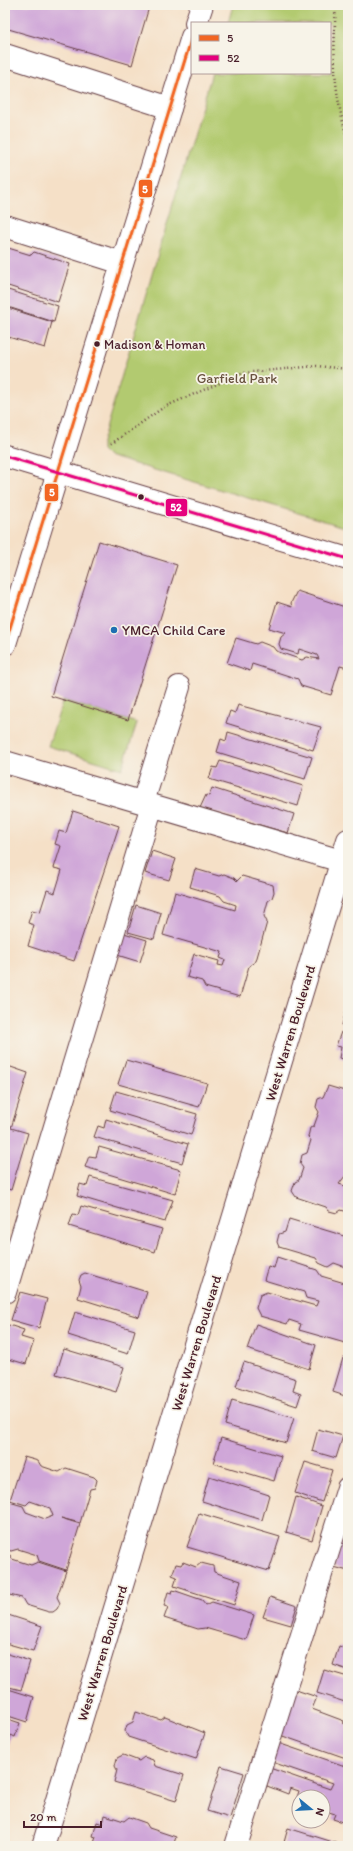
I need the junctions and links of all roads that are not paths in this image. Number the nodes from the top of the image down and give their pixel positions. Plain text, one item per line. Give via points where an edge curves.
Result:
1 (202, 5) edge
2 (196, 22) edge
3 (191, 40) edge
4 (5, 56) edge
5 (170, 108) junction
6 (5, 226) edge
7 (122, 263) junction
8 (5, 456) edge
9 (58, 471) junction
10 (348, 559) edge
11 (5, 644) edge
12 (179, 687) dead end
13 (5, 762) edge
14 (148, 804) junction
15 (348, 840) edge
16 (345, 862) edge
17 (5, 1292) edge
18 (348, 1488) edge
19 (43, 1846) edge
20 (236, 1846) edge

1 - 2 street
3 - 5 street
4 - 5 street
5 - 7 street
6 - 7 street
7 - 9 street
8 - 9 street
9 - 10 street
9 - 11 street
12 - 14 street
13 - 14 street
14 - 16 street
14 - 17 street
15 - 16 street, West Warren Boulevard
16 - 19 street, West Warren Boulevard
18 - 20 street

